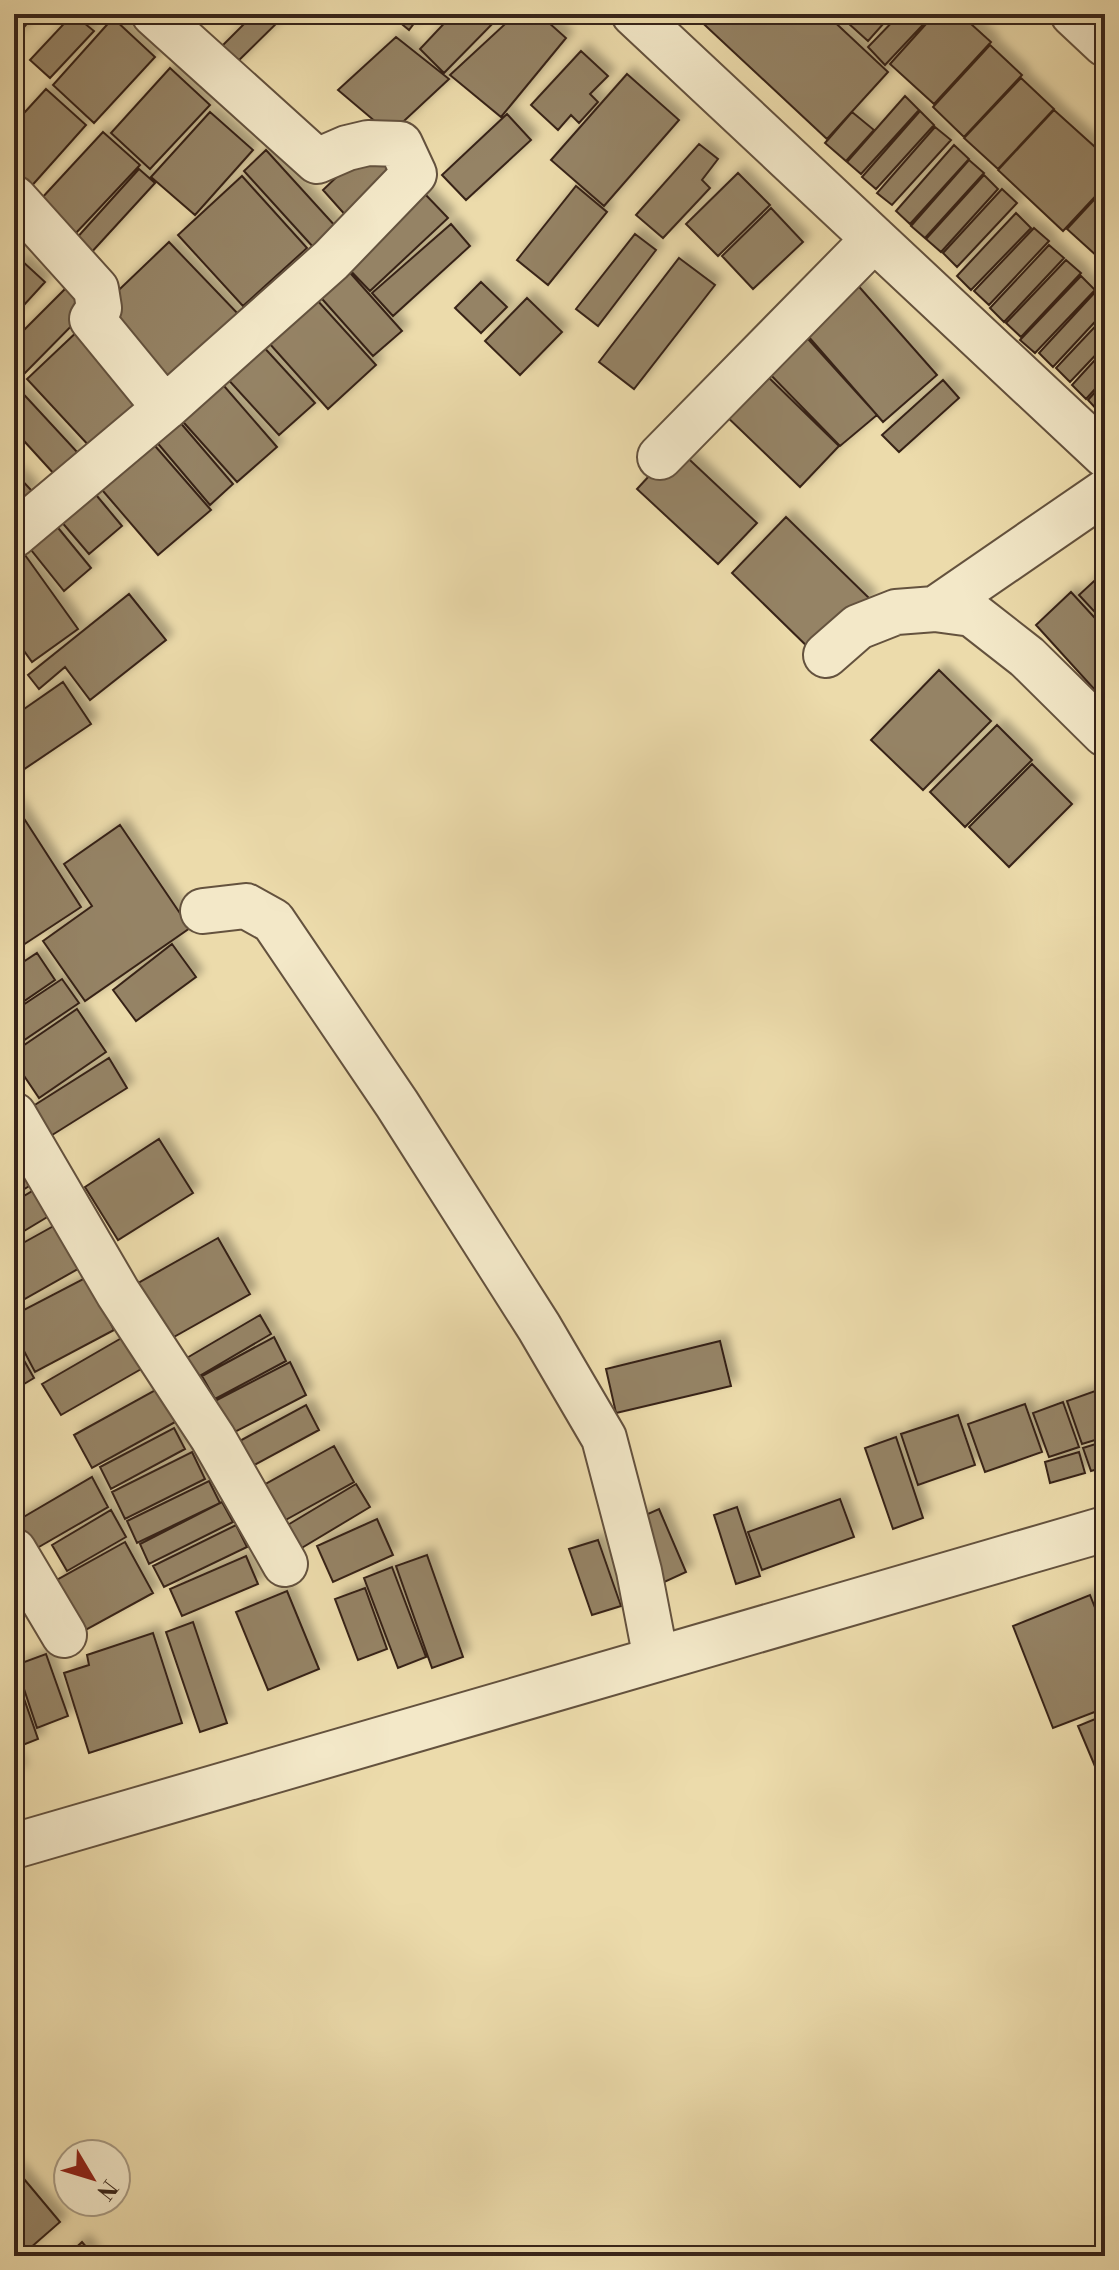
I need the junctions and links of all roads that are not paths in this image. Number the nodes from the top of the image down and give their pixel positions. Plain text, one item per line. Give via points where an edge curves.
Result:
1 (154, 14) edge
2 (634, 14) edge
3 (1073, 14) edge
4 (1105, 44) edge
5 (14, 198) edge
6 (874, 239) junction
7 (165, 408) junction
8 (1105, 455) edge
9 (660, 457) dead end
10 (1105, 492) edge
11 (14, 535) edge
12 (935, 609) junction
13 (826, 655) dead end
14 (1105, 734) edge
15 (203, 911) dead end
16 (14, 1115) edge
17 (1105, 1529) edge
18 (14, 1551) edge
19 (285, 1564) dead end
20 (64, 1635) dead end
21 (656, 1659) junction
22 (14, 1846) edge

1 - 7 street via 317,161 368,143 400,144 414,174 331,260
2 - 6 street
3 - 4 street
5 - 7 street via 96,289 99,308 92,319
6 - 8 street
6 - 9 street
7 - 11 street
10 - 12 street
12 - 13 street via 896,612 858,627
12 - 14 street via 972,614 1027,657
15 - 21 street via 246,906 273,921 539,1327 604,1438
16 - 19 street
17 - 21 street
18 - 20 street
21 - 22 street

